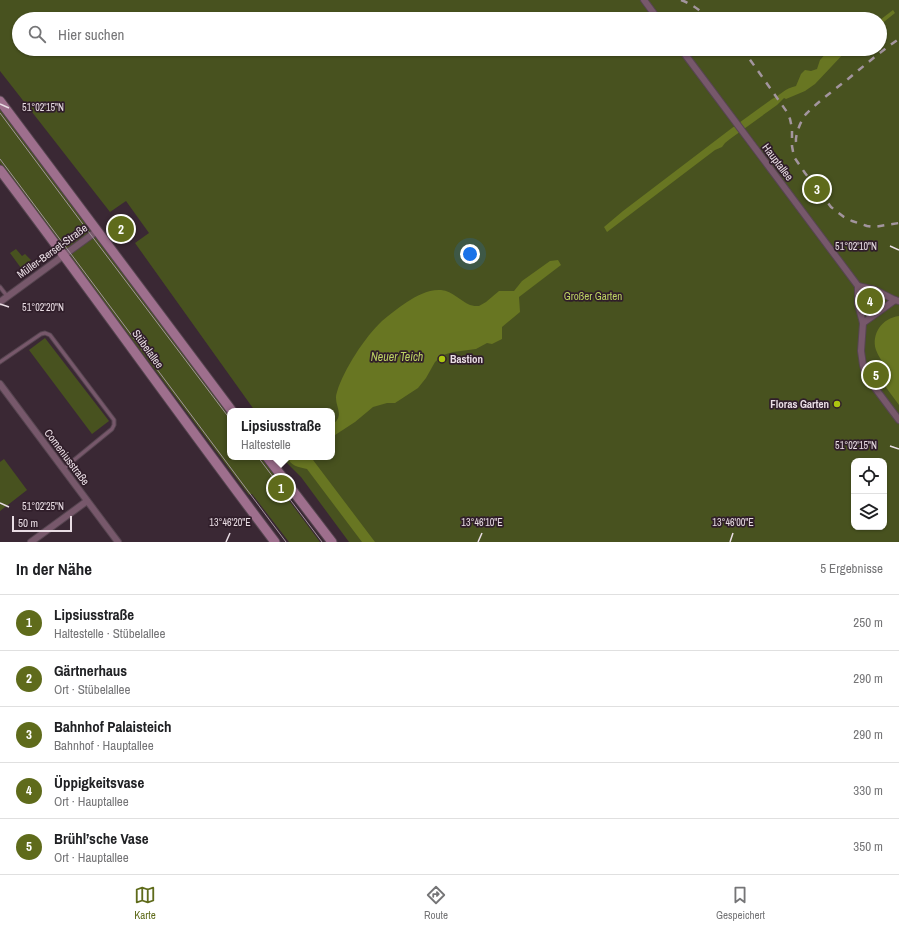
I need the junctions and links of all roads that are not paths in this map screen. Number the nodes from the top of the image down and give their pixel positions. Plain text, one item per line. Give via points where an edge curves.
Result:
1 (644, 0) edge
2 (653, 12) edge
3 (686, 56) edge
4 (0, 101) edge
5 (0, 170) edge
6 (97, 231) junction
7 (64, 254) junction
8 (858, 286) junction
9 (0, 287) edge
10 (7, 296) junction
11 (897, 301) edge
12 (0, 302) edge
13 (863, 323) junction
14 (0, 362) edge
15 (0, 384) edge
16 (230, 408) edge
17 (899, 420) edge
18 (269, 460) edge
19 (63, 469) junction
20 (88, 501) junction
21 (31, 542) edge
22 (118, 542) edge
23 (275, 542) edge
24 (332, 542) edge

1 - 2 street
3 - 8 street, Hauptallee
4 - 6 main road
5 - 7 main road, Stübelallee
6 - 7 street, Müller-Berset-Straße
6 - 16 main road
7 - 10 street, Müller-Berset-Straße
7 - 23 main road, Stübelallee
8 - 11 street via 875,290
8 - 13 street via 858,304
9 - 10 lane
10 - 12 street, Müller-Berset-Straße
11 - 13 street
13 - 17 street via 861,351 866,376
14 - 19 lane via 41,334 50,335 114,420 112,429
15 - 19 street, Comeniusstraße
18 - 24 main road
19 - 20 street, Comeniusstraße
20 - 21 street
20 - 22 street, Comeniusstraße

